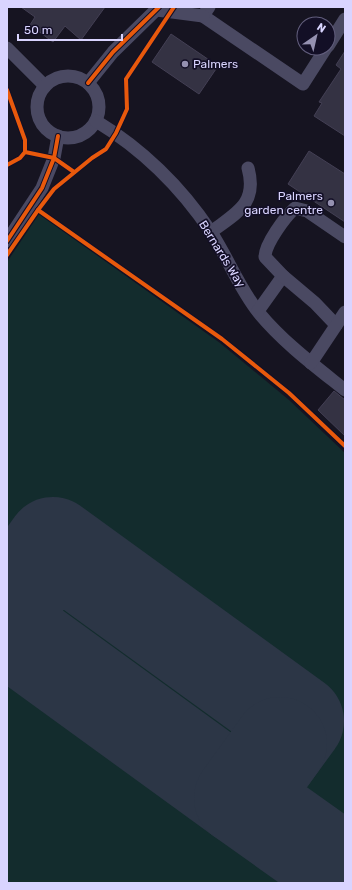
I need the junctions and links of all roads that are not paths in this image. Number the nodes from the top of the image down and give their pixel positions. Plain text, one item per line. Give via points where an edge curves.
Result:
1 (162, 9) edge
2 (206, 12) edge
3 (345, 19) edge
4 (336, 33) edge
5 (7, 48) edge
6 (321, 56) edge
7 (88, 83) junction
8 (45, 86) junction
9 (96, 121) junction
10 (58, 136) junction
11 (248, 168) dead end
12 (210, 232) junction
13 (345, 237) edge
14 (7, 240) edge
15 (283, 276) junction
16 (258, 312) junction
17 (345, 312) edge
18 (336, 325) junction
19 (311, 363) junction
20 (345, 390) edge

1 - 2 street
1 - 7 street via 113,52
2 - 6 street via 303,84
3 - 4 street
5 - 8 street
7 - 8 street via 80,78 61,76
7 - 9 street via 99,101
8 - 10 street via 38,100 38,115 42,124
9 - 10 street via 84,134 76,137
9 - 12 street, Bernards Way via 148,158 174,185
10 - 14 street via 54,158 42,188
11 - 12 street via 250,197 242,208
12 - 16 street, Bernards Way
13 - 15 street via 307,212 295,208 267,246 265,253 265,257
15 - 16 street
15 - 18 street
16 - 19 street, Bernards Way via 276,333
17 - 18 street
18 - 19 street
19 - 20 street, Bernards Way

